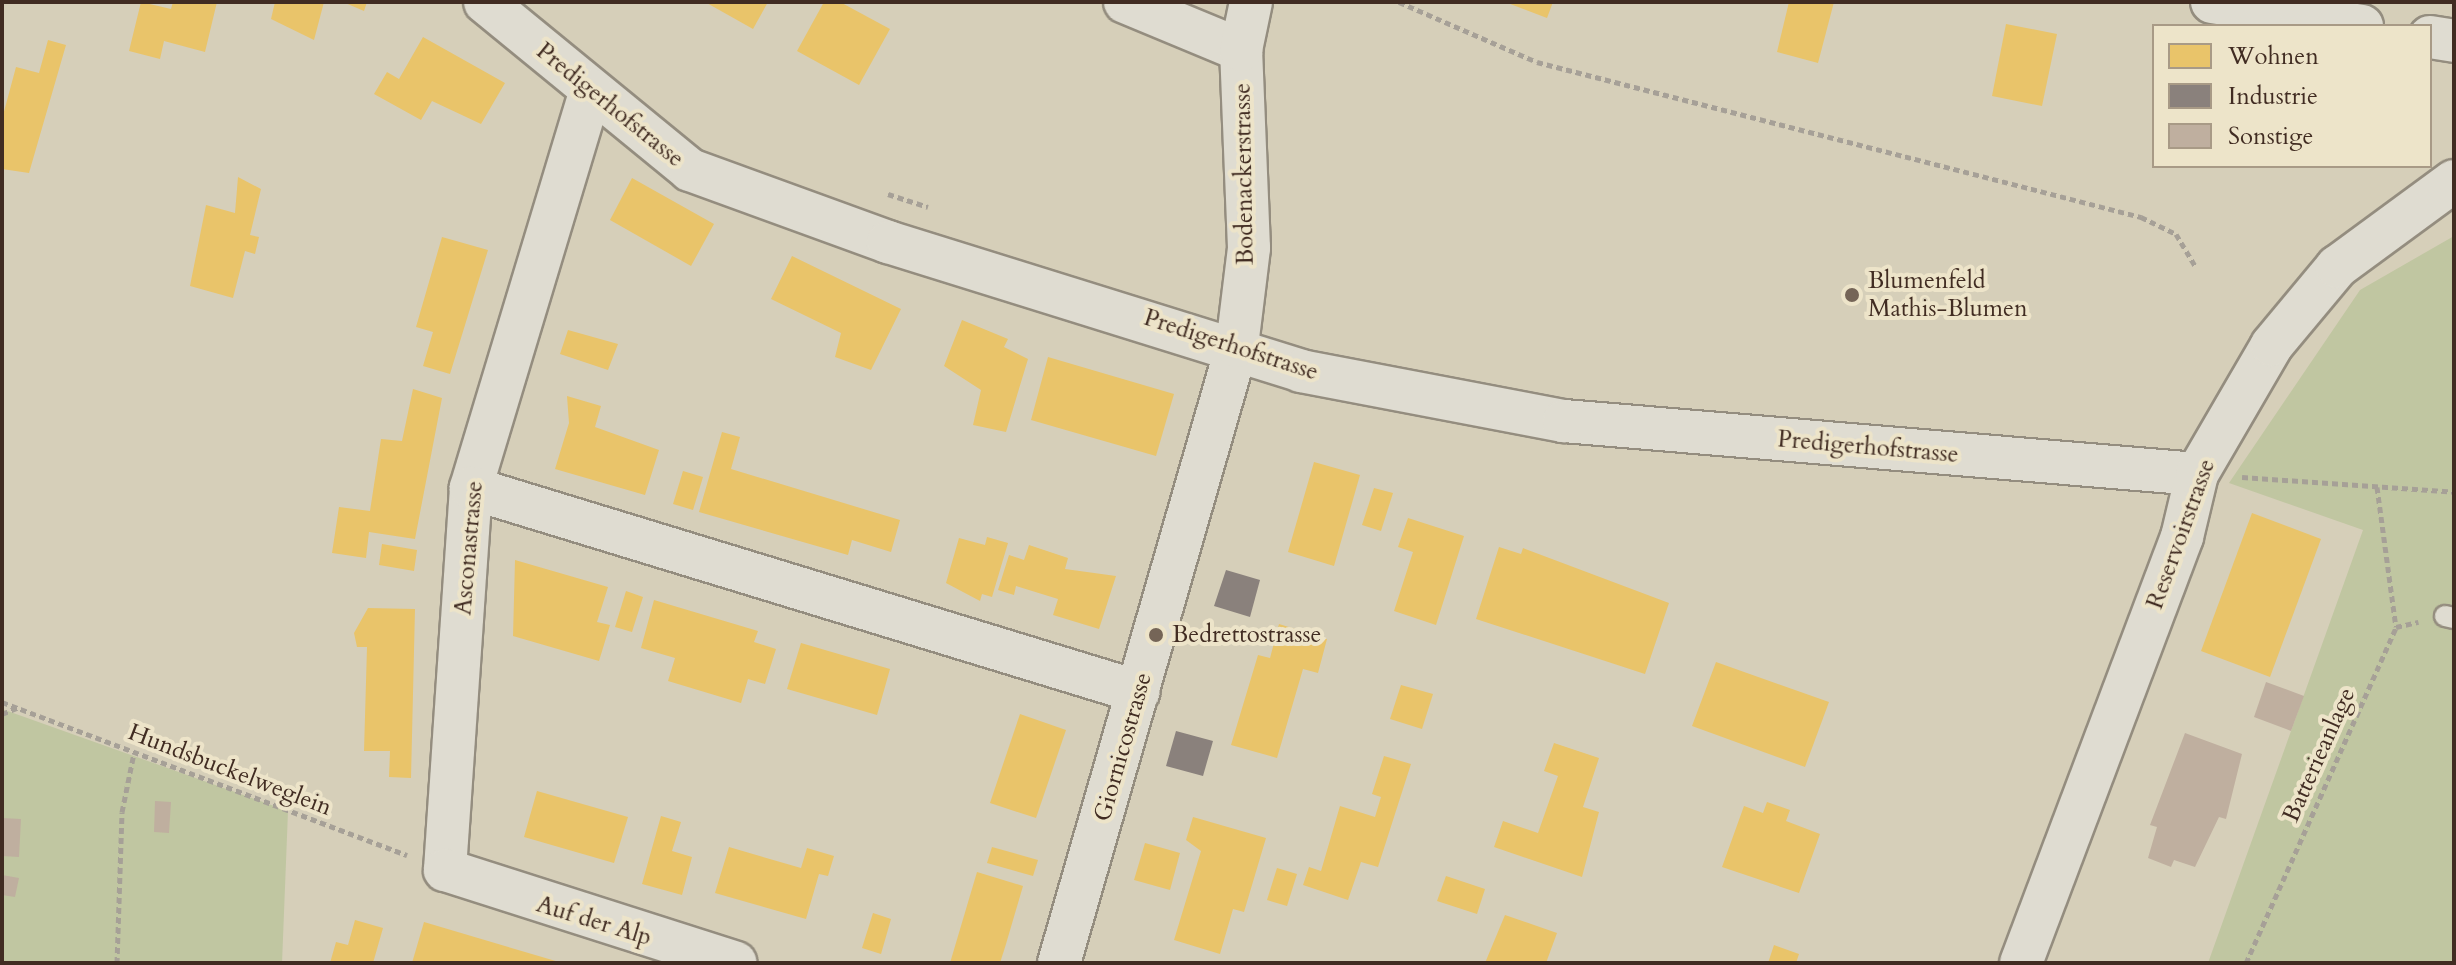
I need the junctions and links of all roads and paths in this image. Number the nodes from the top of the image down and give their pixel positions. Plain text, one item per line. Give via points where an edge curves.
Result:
1 (485, 2) edge
2 (1125, 2) edge
3 (1251, 2) edge
4 (1399, 2) edge
5 (2212, 2) edge
6 (2350, 24) edge
7 (2432, 37) edge
8 (2454, 41) edge
9 (1241, 50) junction
10 (591, 90) junction
11 (2454, 181) edge
12 (870, 188) dead end
13 (944, 212) dead end
14 (2196, 267) dead end
15 (1237, 346) junction
16 (2197, 474) junction
17 (2377, 487) junction
18 (471, 488) junction
19 (2454, 492) edge
20 (2449, 617) edge
21 (2396, 627) junction
22 (1139, 692) junction
23 (2, 702) edge
24 (22, 706) junction
25 (2, 714) edge
26 (134, 753) junction
27 (445, 870) junction
28 (117, 963) edge
29 (736, 963) edge
30 (1059, 963) edge
31 (2021, 963) edge
32 (2246, 963) edge

1 - 10 street, Predigerhofstrasse
2 - 9 street
3 - 9 street, Bodenackerstrasse
4 - 14 path via 1537,62 2141,217 2176,234
5 - 6 street
7 - 8 street
9 - 15 street, Bodenackerstrasse via 1249,248
10 - 15 street, Predigerhofstrasse via 690,170 888,242
10 - 18 street, Asconastrasse
11 - 16 street, Reservoirstrasse via 2337,267 2272,345
12 - 13 path
15 - 16 street, Predigerhofstrasse via 1301,371 1564,421
15 - 22 street, Giornicostrasse
16 - 17 path
16 - 31 street, Reservoirstrasse via 2182,537
17 - 19 path
17 - 21 path
18 - 22 street
18 - 27 street, Asconastrasse
20 - 21 path
21 - 32 path, Batterieanlage
22 - 30 street, Giornicostrasse
23 - 24 path, Hundsbuckelweglein
24 - 25 path
24 - 26 path, Hundsbuckelweglein
26 - 27 path, Hundsbuckelweglein
26 - 28 path via 122,812
27 - 29 street, Auf der Alp

